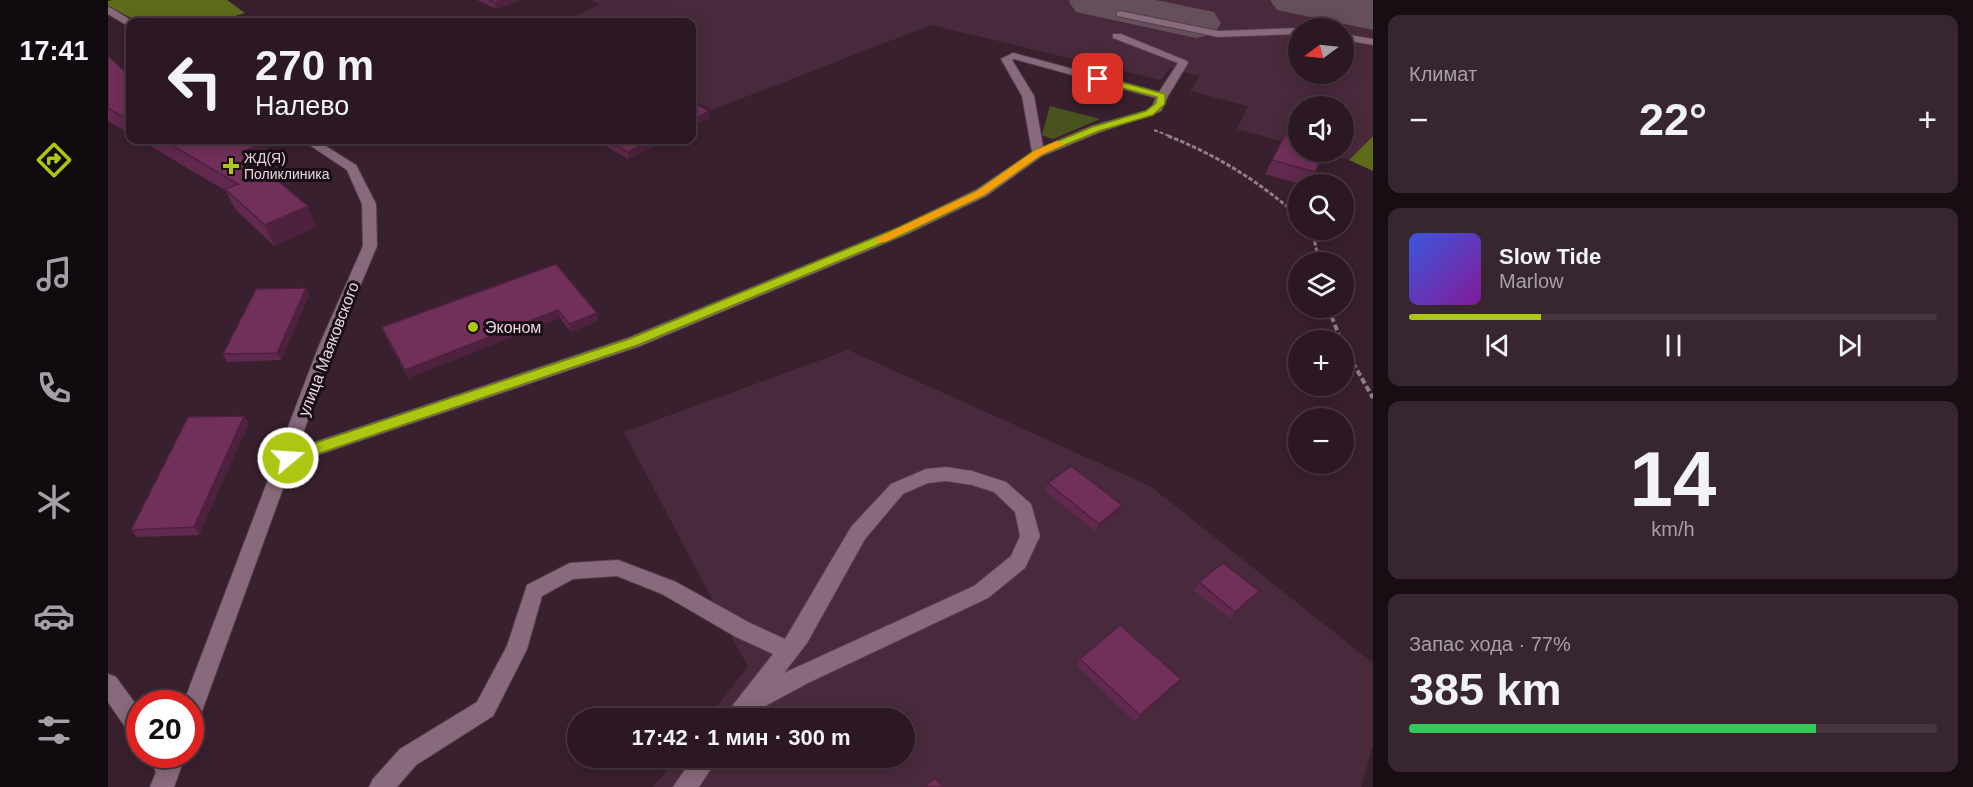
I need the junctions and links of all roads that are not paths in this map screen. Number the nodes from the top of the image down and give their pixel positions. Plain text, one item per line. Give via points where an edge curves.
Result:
1 (108, 10) edge
2 (126, 21) edge
3 (1112, 24) dead end
4 (1288, 31) edge
5 (1117, 36) dead end
6 (1354, 39) edge
7 (1373, 42) edge
8 (1162, 96) junction
9 (314, 144) edge
10 (1038, 153) junction
11 (292, 443) junction
12 (788, 651) junction
13 (199, 690) edge
14 (112, 697) edge
15 (745, 708) edge
16 (748, 708) edge
17 (126, 713) edge
18 (699, 768) edge
19 (381, 787) edge
20 (685, 787) edge

1 - 2 street
3 - 4 street via 1122,11 1218,34
5 - 8 street via 1182,61
6 - 7 street
8 - 10 street via 1157,109
8 - 10 street via 1006,58 1028,96
9 - 11 street, улица Маяковского via 352,168 369,204 370,246 326,348
10 - 11 street via 981,193 902,231 634,342 288,458
11 - 13 street, улица Маяковского
12 - 15 street
12 - 16 street via 858,533 897,489 926,476 972,478 1000,487 1024,509 1030,536 1018,562 981,592 800,676
12 - 19 street via 669,588 618,568 570,571 534,591 517,649 485,708 408,757
14 - 17 street
18 - 20 street

